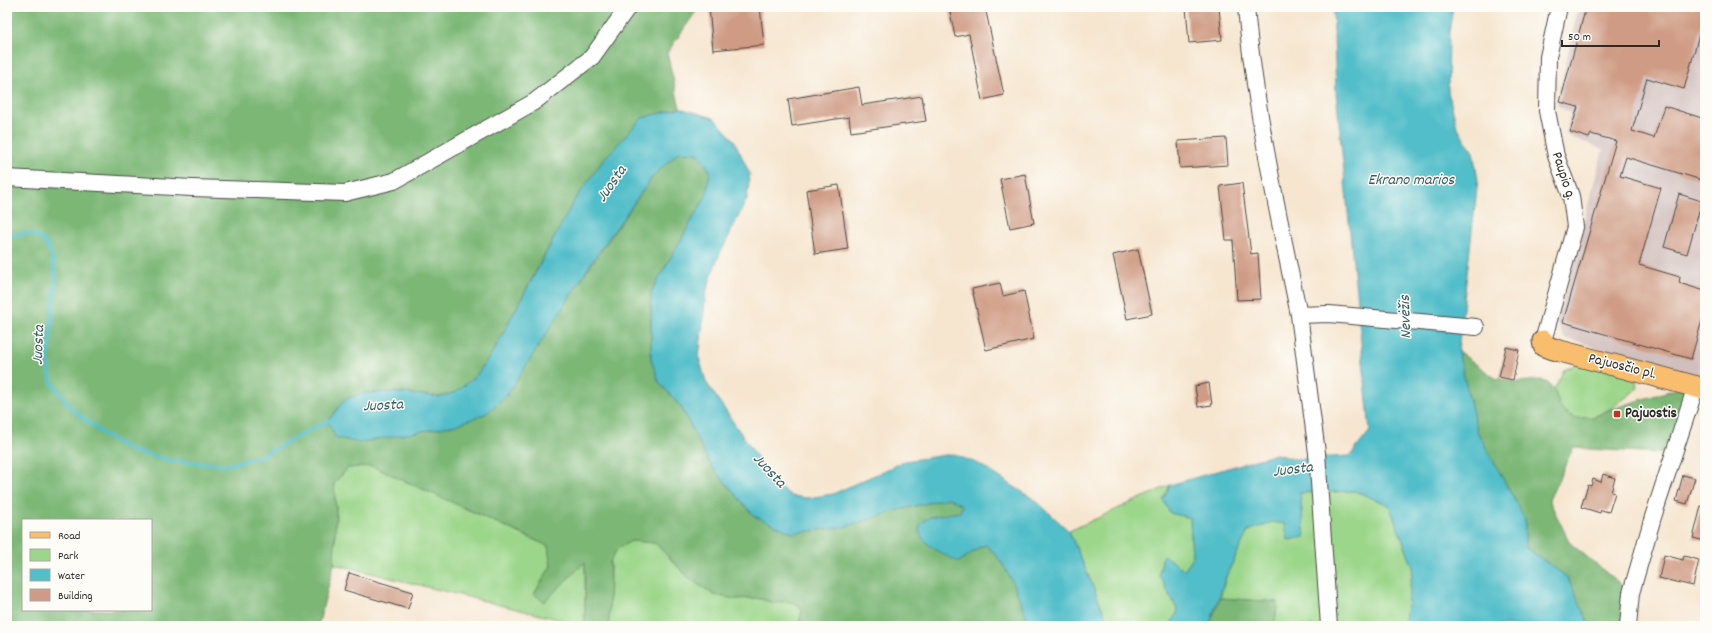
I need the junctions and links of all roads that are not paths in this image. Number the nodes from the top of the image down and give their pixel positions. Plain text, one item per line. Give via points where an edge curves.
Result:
1 (628, 7) edge
2 (1246, 7) edge
3 (1559, 7) edge
4 (7, 178) edge
5 (1299, 315) junction
6 (1476, 327) dead end
7 (1543, 341) joint
8 (1701, 387) edge
9 (1329, 626) edge
10 (1628, 626) edge

1 - 4 street via 592,57 534,102 394,180 345,193
2 - 5 street via 1255,86 1269,170
3 - 7 street, Paupio g. via 1548,57 1547,111 1556,156 1571,196 1576,227
5 - 6 street via 1329,314
5 - 9 street via 1317,453
7 - 8 main road, Pajuosčio pl. via 1544,346 1560,351
8 - 10 street via 1654,517 1631,593

